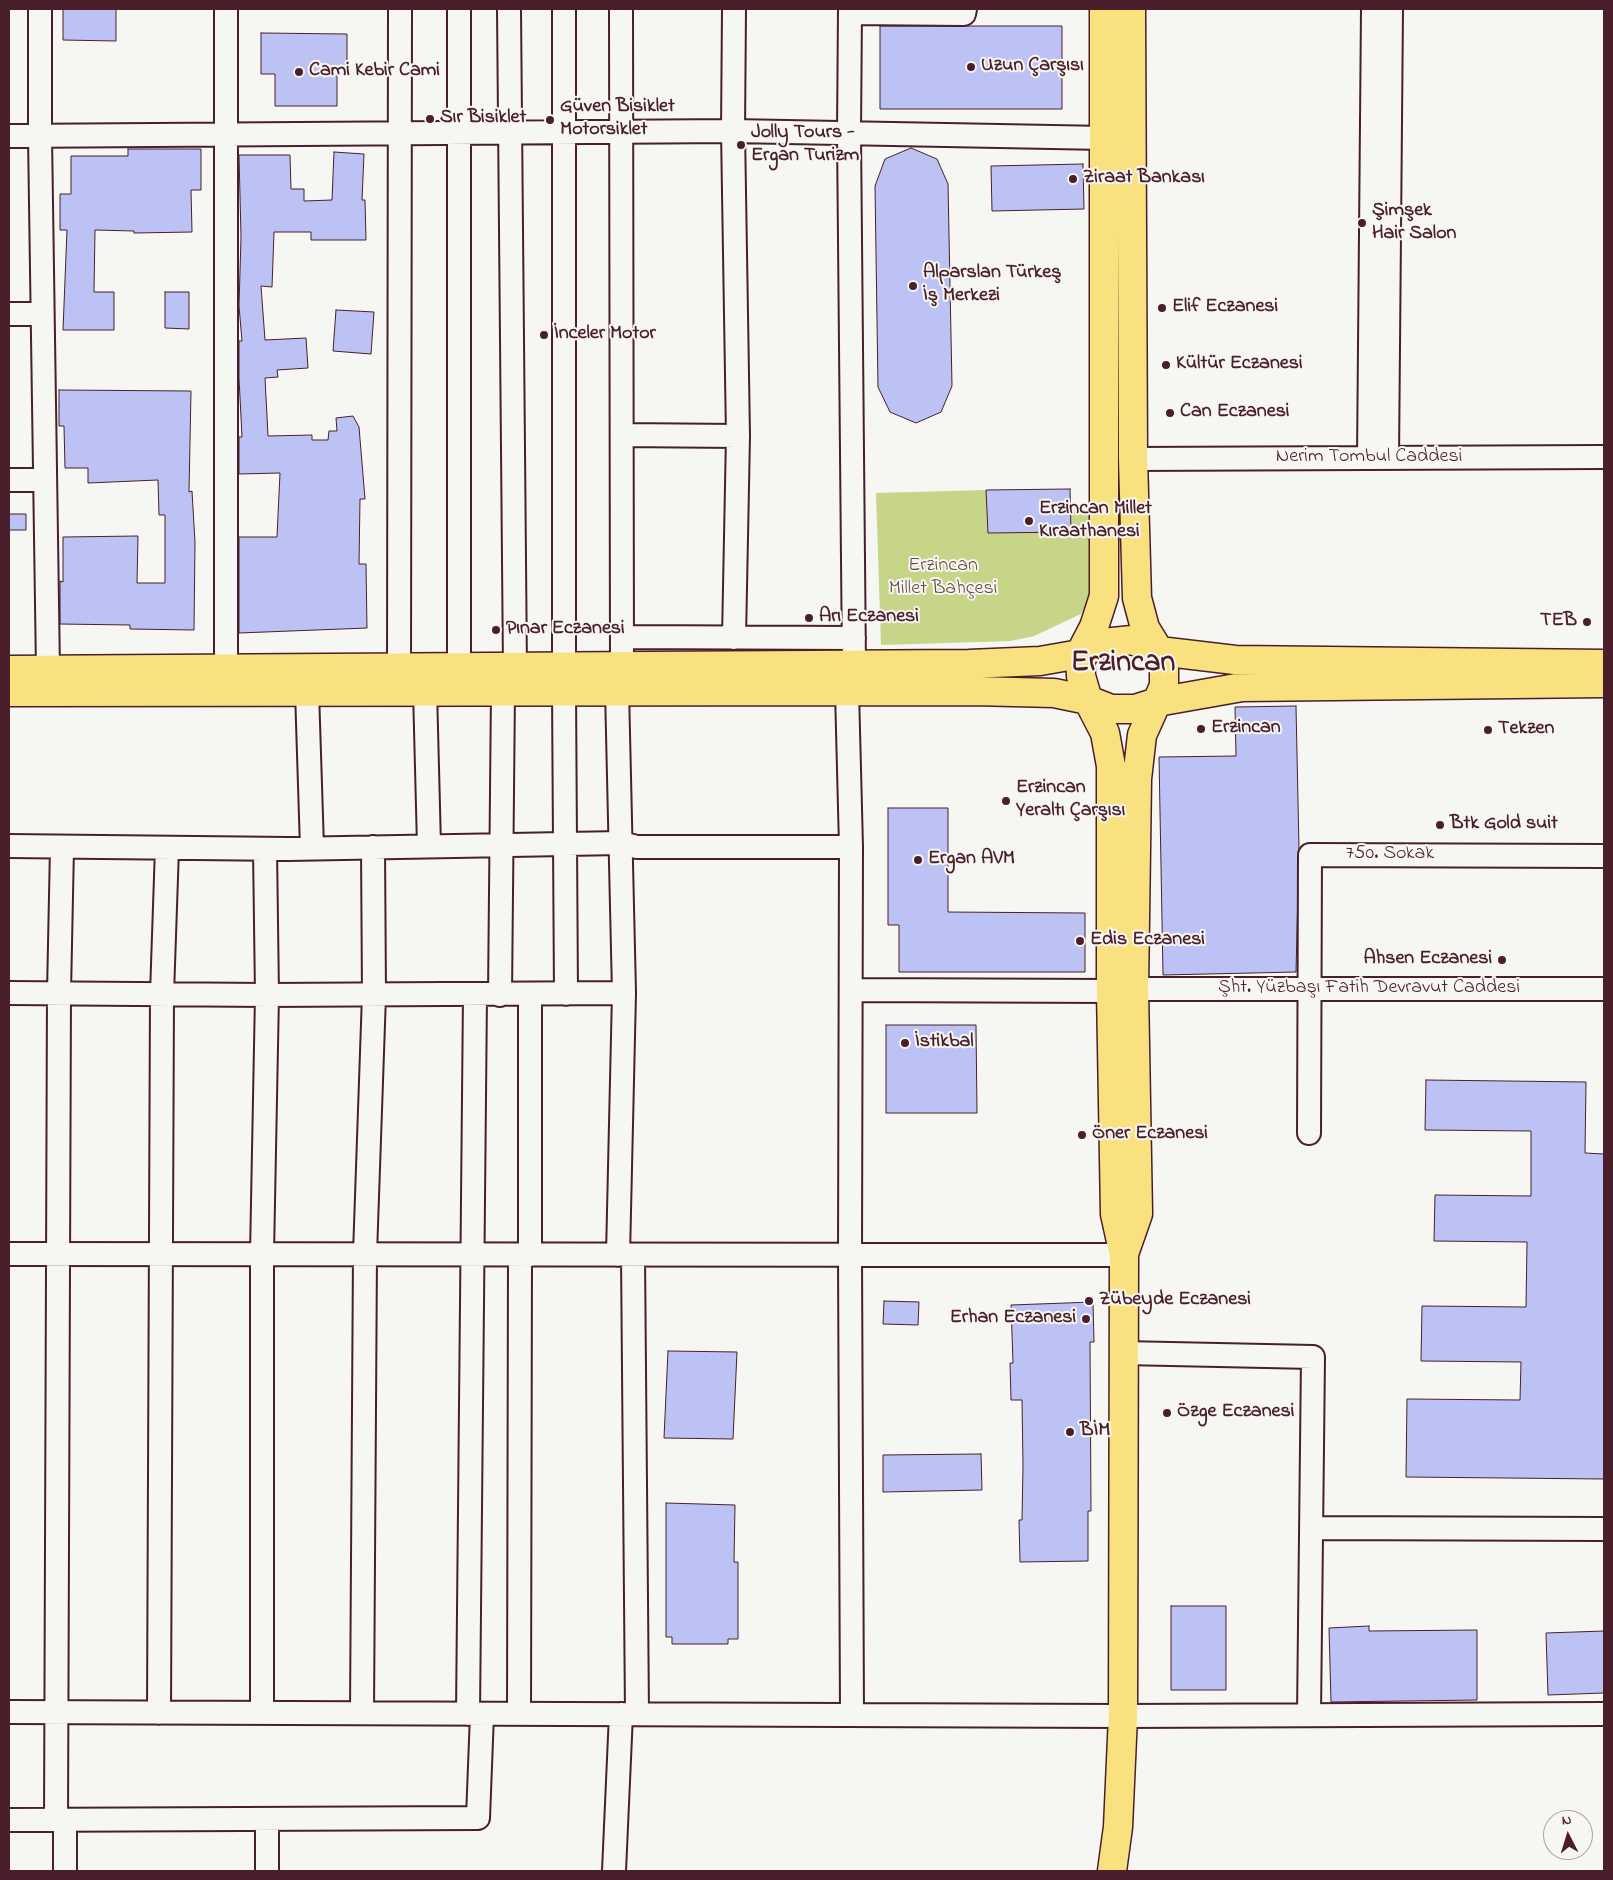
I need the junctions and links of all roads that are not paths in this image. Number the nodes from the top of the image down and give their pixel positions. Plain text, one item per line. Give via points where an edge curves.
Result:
1 (40, 9) edge
2 (226, 9) edge
3 (400, 9) edge
4 (458, 9) edge
5 (509, 9) edge
6 (564, 9) edge
7 (621, 9) edge
8 (734, 9) edge
9 (965, 9) edge
10 (1104, 9) edge
11 (1131, 9) edge
12 (1374, 9) edge
13 (1390, 9) edge
14 (850, 11) edge
15 (733, 131) junction
16 (621, 132) junction
17 (459, 133) junction
18 (510, 133) junction
19 (564, 133) junction
20 (849, 133) junction
21 (400, 134) junction
22 (227, 135) junction
23 (9, 136) edge
24 (40, 136) junction
25 (1105, 138) junction
26 (9, 314) edge
27 (42, 314) junction
28 (622, 434) junction
29 (738, 436) junction
30 (1604, 457) edge
31 (1378, 458) junction
32 (1133, 459) junction
33 (9, 480) edge
34 (45, 480) junction
35 (622, 638) junction
36 (734, 638) junction
37 (854, 638) junction
38 (1159, 651) junction
39 (1080, 654) junction
40 (1604, 664) edge
41 (400, 669) junction
42 (459, 669) junction
43 (9, 670) edge
44 (48, 670) junction
45 (226, 670) junction
46 (850, 678) junction
47 (509, 679) junction
48 (564, 679) junction
49 (620, 679) junction
50 (1604, 683) edge
51 (426, 690) junction
52 (307, 691) junction
53 (9, 692) edge
54 (1088, 700) junction
55 (1156, 702) junction
56 (621, 843) junction
57 (564, 844) junction
58 (503, 845) junction
59 (9, 846) edge
60 (429, 846) junction
61 (62, 847) junction
62 (374, 847) junction
63 (851, 847) junction
64 (167, 848) junction
65 (312, 848) junction
66 (265, 849) junction
67 (1604, 856) edge
68 (1310, 989) junction
69 (1604, 989) edge
70 (850, 990) junction
71 (1123, 990) junction
72 (9, 993) edge
73 (59, 993) junction
74 (624, 993) junction
75 (162, 994) junction
76 (530, 994) junction
77 (566, 994) junction
78 (267, 995) junction
79 (374, 995) junction
80 (475, 995) junction
81 (500, 995) junction
82 (1309, 1134) dead end
83 (9, 1254) edge
84 (58, 1254) junction
85 (162, 1254) junction
86 (262, 1254) junction
87 (365, 1254) junction
88 (472, 1254) junction
89 (525, 1255) junction
90 (625, 1255) junction
91 (1124, 1255) junction
92 (850, 1256) junction
93 (1124, 1353) junction
94 (1312, 1528) junction
95 (1604, 1529) edge
96 (9, 1712) edge
97 (55, 1713) junction
98 (159, 1713) junction
99 (262, 1713) junction
100 (362, 1713) junction
101 (475, 1714) junction
102 (518, 1714) junction
103 (629, 1714) junction
104 (1308, 1714) junction
105 (1604, 1714) edge
106 (852, 1715) junction
107 (1123, 1716) junction
108 (266, 1819) junction
109 (9, 1820) edge
110 (61, 1820) junction
111 (65, 1871) edge
112 (267, 1871) edge
113 (614, 1871) edge
114 (1112, 1871) edge

1 - 24 street
2 - 22 street
3 - 21 street
4 - 17 street
5 - 18 street
6 - 19 street
7 - 16 street
8 - 15 street
9 - 14 street via 964,14
10 - 25 main road
11 - 32 main road
12 - 31 street
13 - 31 street
14 - 20 street
15 - 16 street
15 - 20 street
15 - 29 street
16 - 19 street
16 - 28 street
17 - 18 street
17 - 21 street
17 - 42 street
18 - 19 street
18 - 47 street
19 - 48 street
20 - 25 street
20 - 37 street
21 - 22 street
21 - 41 street
22 - 24 street
22 - 45 street
23 - 24 street
24 - 27 street
25 - 39 main road via 1104,596 1094,627
26 - 27 street
27 - 34 street
28 - 29 street
28 - 35 street
29 - 36 street
30 - 31 street, Nerim Tombul Caddesi
31 - 32 street, Nerim Tombul Caddesi
32 - 38 main road via 1137,598 1146,628
33 - 34 street
34 - 44 street
35 - 36 street
35 - 49 street
36 - 37 street
37 - 46 street
38 - 39 main road via 1132,640 1103,643
38 - 40 main road via 1235,660
38 - 55 main road via 1164,667 1164,686
39 - 46 main road via 1040,661
39 - 54 main road via 1081,676
41 - 42 main road
41 - 45 main road
42 - 47 main road
43 - 44 main road
44 - 45 main road
46 - 49 main road
46 - 54 main road via 1054,693
46 - 63 street
47 - 48 main road
47 - 51 main road
47 - 58 street
48 - 49 main road
48 - 57 street
49 - 56 street
50 - 55 main road via 1242,687
51 - 52 main road
51 - 60 street
52 - 53 main road
52 - 65 street
54 - 55 main road via 1111,709 1135,709
54 - 71 main road via 1104,733 1111,766
55 - 71 main road via 1142,734
56 - 57 street
56 - 63 street via 637,847
56 - 74 street
57 - 58 street
57 - 77 street
58 - 60 street
58 - 81 street
59 - 61 street
60 - 62 street
61 - 64 street
61 - 73 street
62 - 65 street
62 - 79 street
63 - 70 street
64 - 66 street
64 - 75 street
65 - 66 street
66 - 78 street
67 - 68 street, 750. Sokak via 1310,855
68 - 69 street, Şht. Yüzbaşı Fatih Devravut Caddesi
68 - 71 street, Şht. Yüzbaşı Fatih Devravut Caddesi
68 - 82 street
70 - 71 street, Şht. Yüzbaşı Fatih Devravut Caddesi
70 - 92 street
71 - 91 main road via 1115,1214
72 - 73 street
73 - 75 street
73 - 84 street
74 - 77 street
74 - 90 street
75 - 78 street
75 - 85 street
76 - 77 street
76 - 81 street
76 - 89 street
78 - 79 street
78 - 86 street
79 - 80 street
79 - 87 street
80 - 81 street
80 - 88 street
83 - 84 street
84 - 85 street
84 - 97 street
85 - 86 street
85 - 98 street
86 - 87 street
86 - 99 street
87 - 88 street
87 - 100 street
88 - 89 street
88 - 101 street
89 - 90 street
89 - 102 street
90 - 92 street
90 - 103 street
91 - 92 street
91 - 93 main road
92 - 106 street
93 - 94 street via 1313,1356
93 - 107 main road
94 - 95 street
94 - 104 street
96 - 97 street
97 - 98 street
97 - 110 street
98 - 99 street
99 - 100 street
100 - 101 street
101 - 102 street
101 - 108 street via 478,1818
102 - 103 street
103 - 106 street
103 - 113 street
104 - 105 street
104 - 107 street
106 - 107 street
107 - 114 main road via 1118,1827
108 - 110 street
108 - 112 street
109 - 110 street
110 - 111 street

